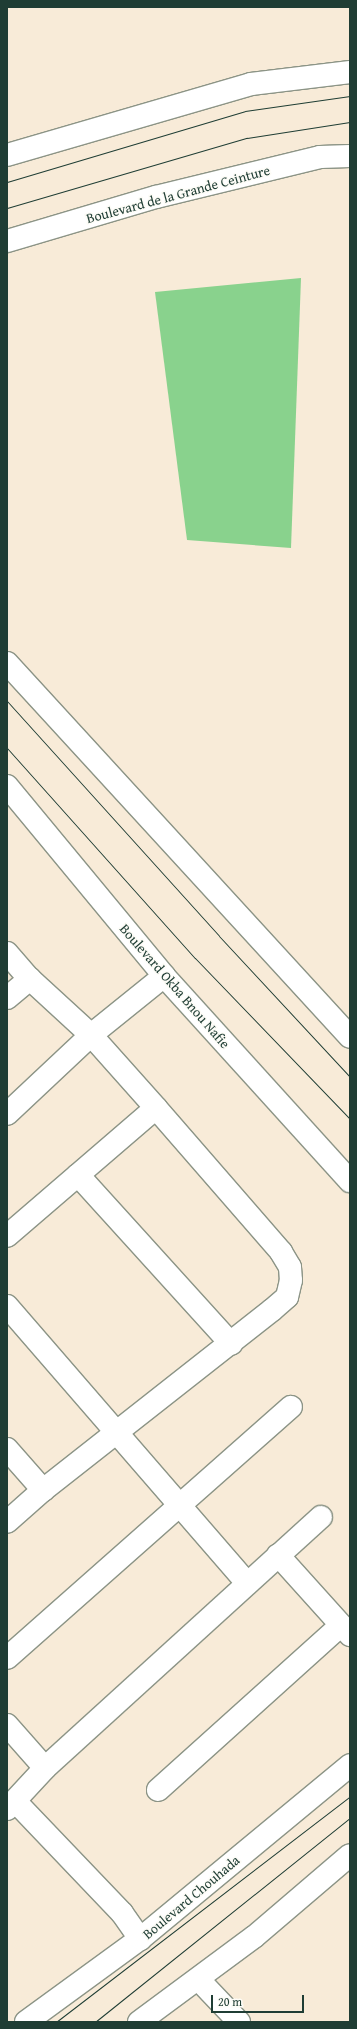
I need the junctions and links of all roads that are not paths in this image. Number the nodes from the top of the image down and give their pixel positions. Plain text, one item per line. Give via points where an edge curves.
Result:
1 (350, 72) edge
2 (7, 155) edge
3 (350, 156) edge
4 (7, 241) edge
5 (7, 663) edge
6 (7, 786) edge
7 (7, 953) edge
8 (164, 976) junction
9 (30, 979) junction
10 (7, 998) edge
11 (91, 1035) junction
12 (350, 1037) edge
13 (156, 1108) junction
14 (7, 1114) edge
15 (78, 1175) junction
16 (350, 1181) edge
17 (7, 1236) edge
18 (7, 1306) edge
19 (231, 1344) junction
20 (291, 1407) dead end
21 (117, 1433) junction
22 (7, 1449) edge
23 (43, 1490) junction
24 (179, 1506) junction
25 (321, 1517) dead end
26 (7, 1522) edge
27 (278, 1555) junction
28 (247, 1583) junction
29 (346, 1630) edge
30 (7, 1658) edge
31 (7, 1725) edge
32 (350, 1765) edge
33 (44, 1768) junction
34 (158, 1790) dead end
35 (11, 1805) edge
36 (350, 1855) edge
37 (140, 1939) junction
38 (199, 1980) junction
39 (26, 2022) edge
40 (139, 2022) edge
41 (239, 2022) edge

1 - 2 street via 252,84
3 - 4 street, Boulevard de la Grande Ceinture via 320,158 156,197
5 - 12 street
6 - 8 street, Boulevard Okba Bnou Nafie
7 - 9 street
8 - 11 street
8 - 16 street, Boulevard Okba Bnou Nafie
9 - 10 street
9 - 11 street
11 - 13 street
11 - 14 street
13 - 15 street
13 - 19 street via 281,1252 290,1267 292,1280 287,1296
15 - 17 street
15 - 19 street
18 - 21 street
19 - 21 street
20 - 24 street
21 - 23 street
21 - 24 street
22 - 23 street
23 - 26 street
24 - 28 street
24 - 30 street
25 - 27 street
27 - 28 street
27 - 29 street
28 - 33 street
29 - 34 street
31 - 33 street
32 - 37 street, Boulevard Chouhada
33 - 35 street
35 - 37 street via 122,1913
36 - 38 street
37 - 39 street, Boulevard Chouhada
38 - 40 street
38 - 41 street

